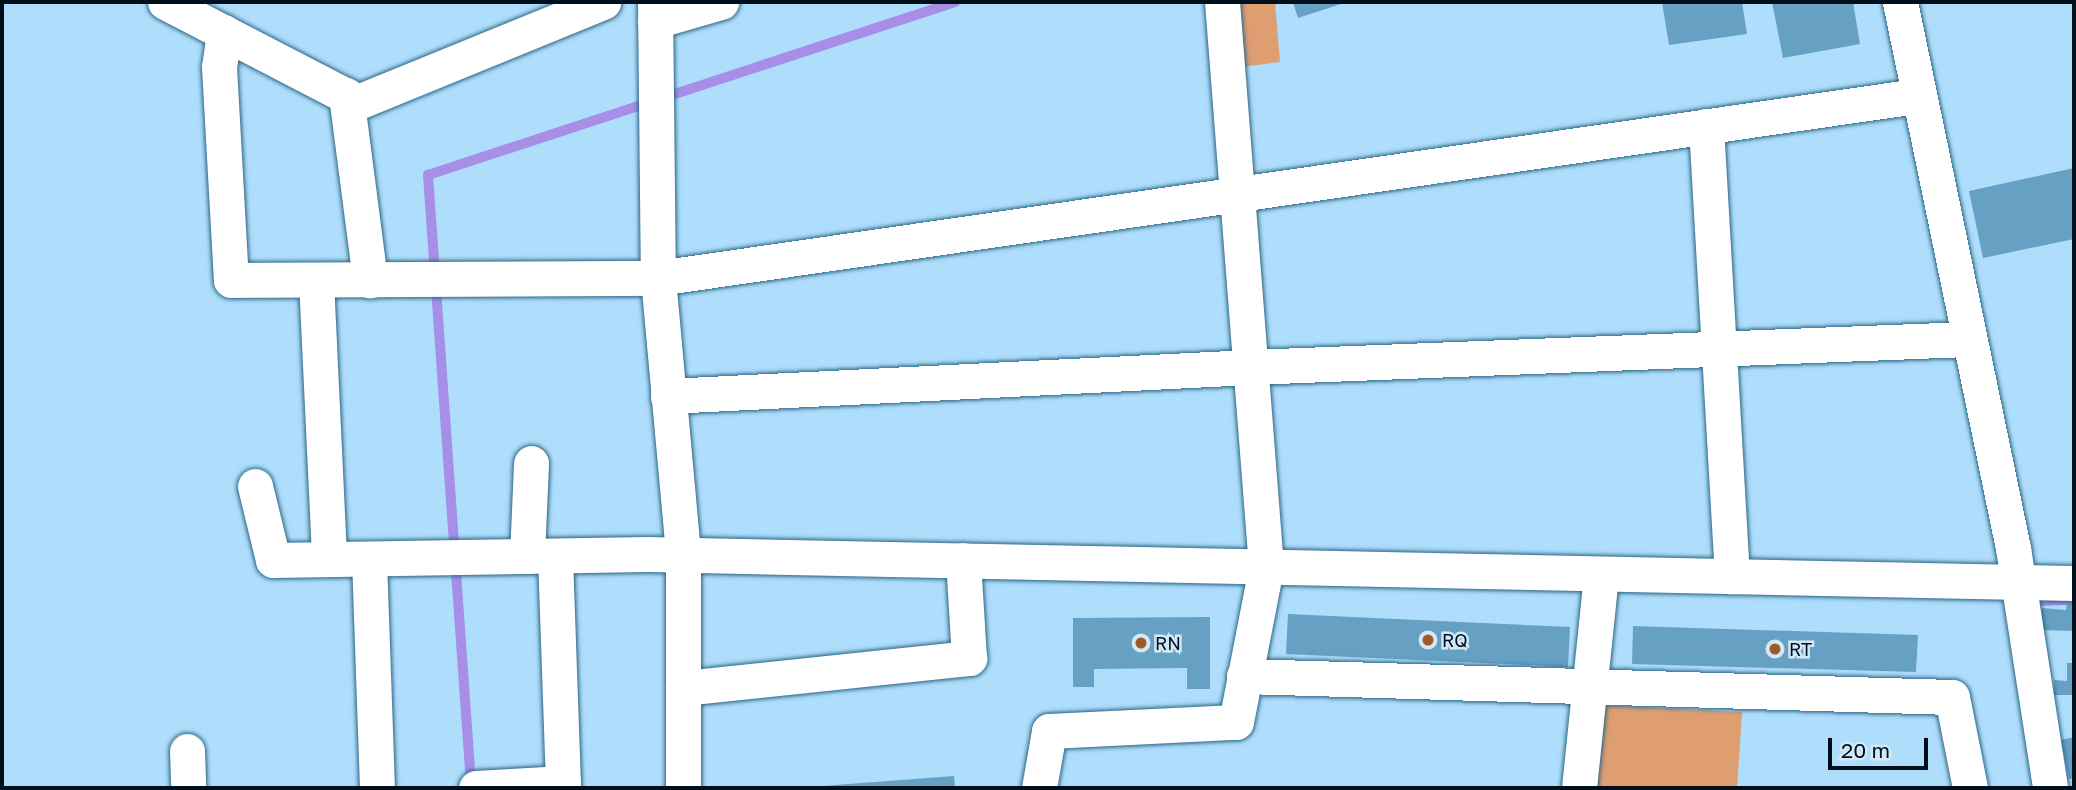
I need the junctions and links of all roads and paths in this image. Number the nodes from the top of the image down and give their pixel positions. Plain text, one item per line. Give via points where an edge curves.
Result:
1 (165, 2) edge
2 (603, 2) edge
3 (720, 2) edge
4 (1222, 2) edge
5 (1900, 2) edge
6 (655, 12) edge
7 (224, 32) junction
8 (346, 95) junction
9 (1916, 96) junction
10 (1706, 126) junction
11 (1238, 195) junction
12 (658, 278) junction
13 (316, 280) junction
14 (370, 280) junction
15 (1968, 339) junction
16 (1716, 349) junction
17 (1251, 367) junction
18 (668, 396) junction
19 (531, 463) dead end
20 (255, 486) dead end
21 (683, 555) junction
22 (541, 556) junction
23 (329, 559) junction
24 (369, 559) junction
25 (964, 561) junction
26 (1266, 567) junction
27 (1601, 574) junction
28 (1732, 576) junction
29 (2017, 582) junction
30 (2074, 583) edge
31 (1244, 676) junction
32 (1589, 687) junction
33 (683, 688) junction
34 (187, 751) dead end
35 (563, 786) edge
36 (188, 788) edge
37 (377, 788) edge
38 (476, 788) edge
39 (683, 788) edge
40 (1039, 788) edge
41 (1578, 788) edge
42 (1970, 788) edge
43 (2050, 788) edge

1 - 7 street
2 - 8 street via 358,102
3 - 6 street
4 - 11 street
5 - 9 street
6 - 12 street
7 - 8 street
7 - 13 street via 219,67 231,280
8 - 14 street
9 - 10 street
9 - 15 street
10 - 11 street
10 - 16 street
11 - 12 street
11 - 17 street
12 - 14 street
12 - 18 street
13 - 14 street
13 - 23 street
15 - 16 street
15 - 29 street
16 - 17 street
16 - 28 street
17 - 18 street
17 - 26 street
18 - 21 street
19 - 22 street
20 - 23 street via 273,560
21 - 22 street
21 - 25 street
21 - 33 street
22 - 24 street
22 - 35 street
23 - 24 street
24 - 37 street
25 - 26 street
25 - 33 street via 970,658
26 - 27 street
26 - 31 street
27 - 28 street
27 - 32 street
28 - 29 street
29 - 30 street
29 - 43 street
31 - 32 street
31 - 40 street via 1236,722 1049,731
32 - 41 street
32 - 42 street via 1952,697
33 - 39 street
34 - 36 street
35 - 38 street

